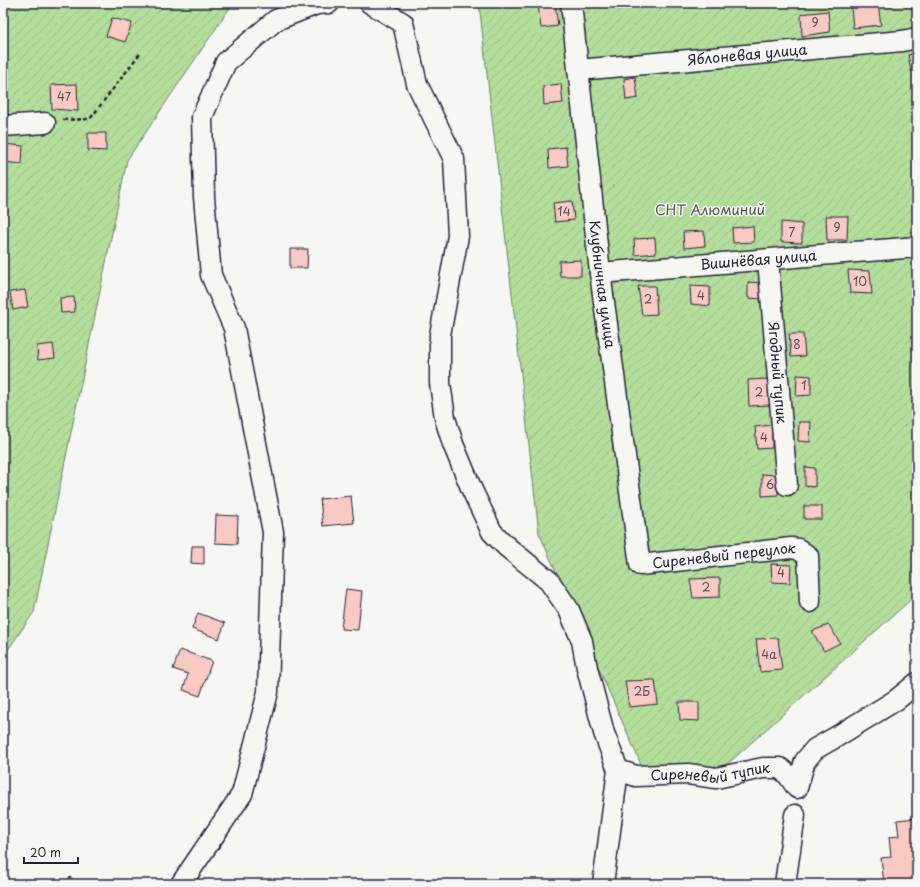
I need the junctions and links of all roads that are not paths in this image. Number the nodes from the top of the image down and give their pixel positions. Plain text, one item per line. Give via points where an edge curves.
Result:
1 (329, 3) edge
2 (370, 3) edge
3 (571, 3) edge
4 (917, 38) edge
5 (578, 70) junction
6 (45, 123) road end
7 (3, 126) edge
8 (917, 247) edge
9 (768, 260) junction
10 (600, 273) junction
11 (787, 485) dead end
12 (640, 564) joint
13 (810, 602) dead end
14 (917, 683) edge
15 (618, 770) junction
16 (795, 815) dead end
17 (181, 884) edge
18 (603, 884) edge
19 (785, 884) edge

1 - 17 street via 318,4 276,20 226,62 202,117 204,198 211,274 234,328 273,532 268,692 242,794
2 - 15 street via 403,23 417,84 454,160 458,236 440,335 440,382 445,418 453,444 492,532 549,581 569,610 582,641 604,733
3 - 5 street, Клубничная улица
4 - 5 street, Яблоневая улица
5 - 10 street, Клубничная улица
6 - 7 street
8 - 9 street, Вишнёвая улица
9 - 10 street, Вишнёвая улица
9 - 11 street, Ягодный тупик
10 - 12 street, Клубничная улица
12 - 13 street, Сиреневый переулок via 798,549 808,556
14 - 15 street, Сиреневый тупик via 896,700 815,749 805,761 796,788 788,774 780,768 763,768 716,778 688,774 636,776
15 - 18 street
16 - 19 street

